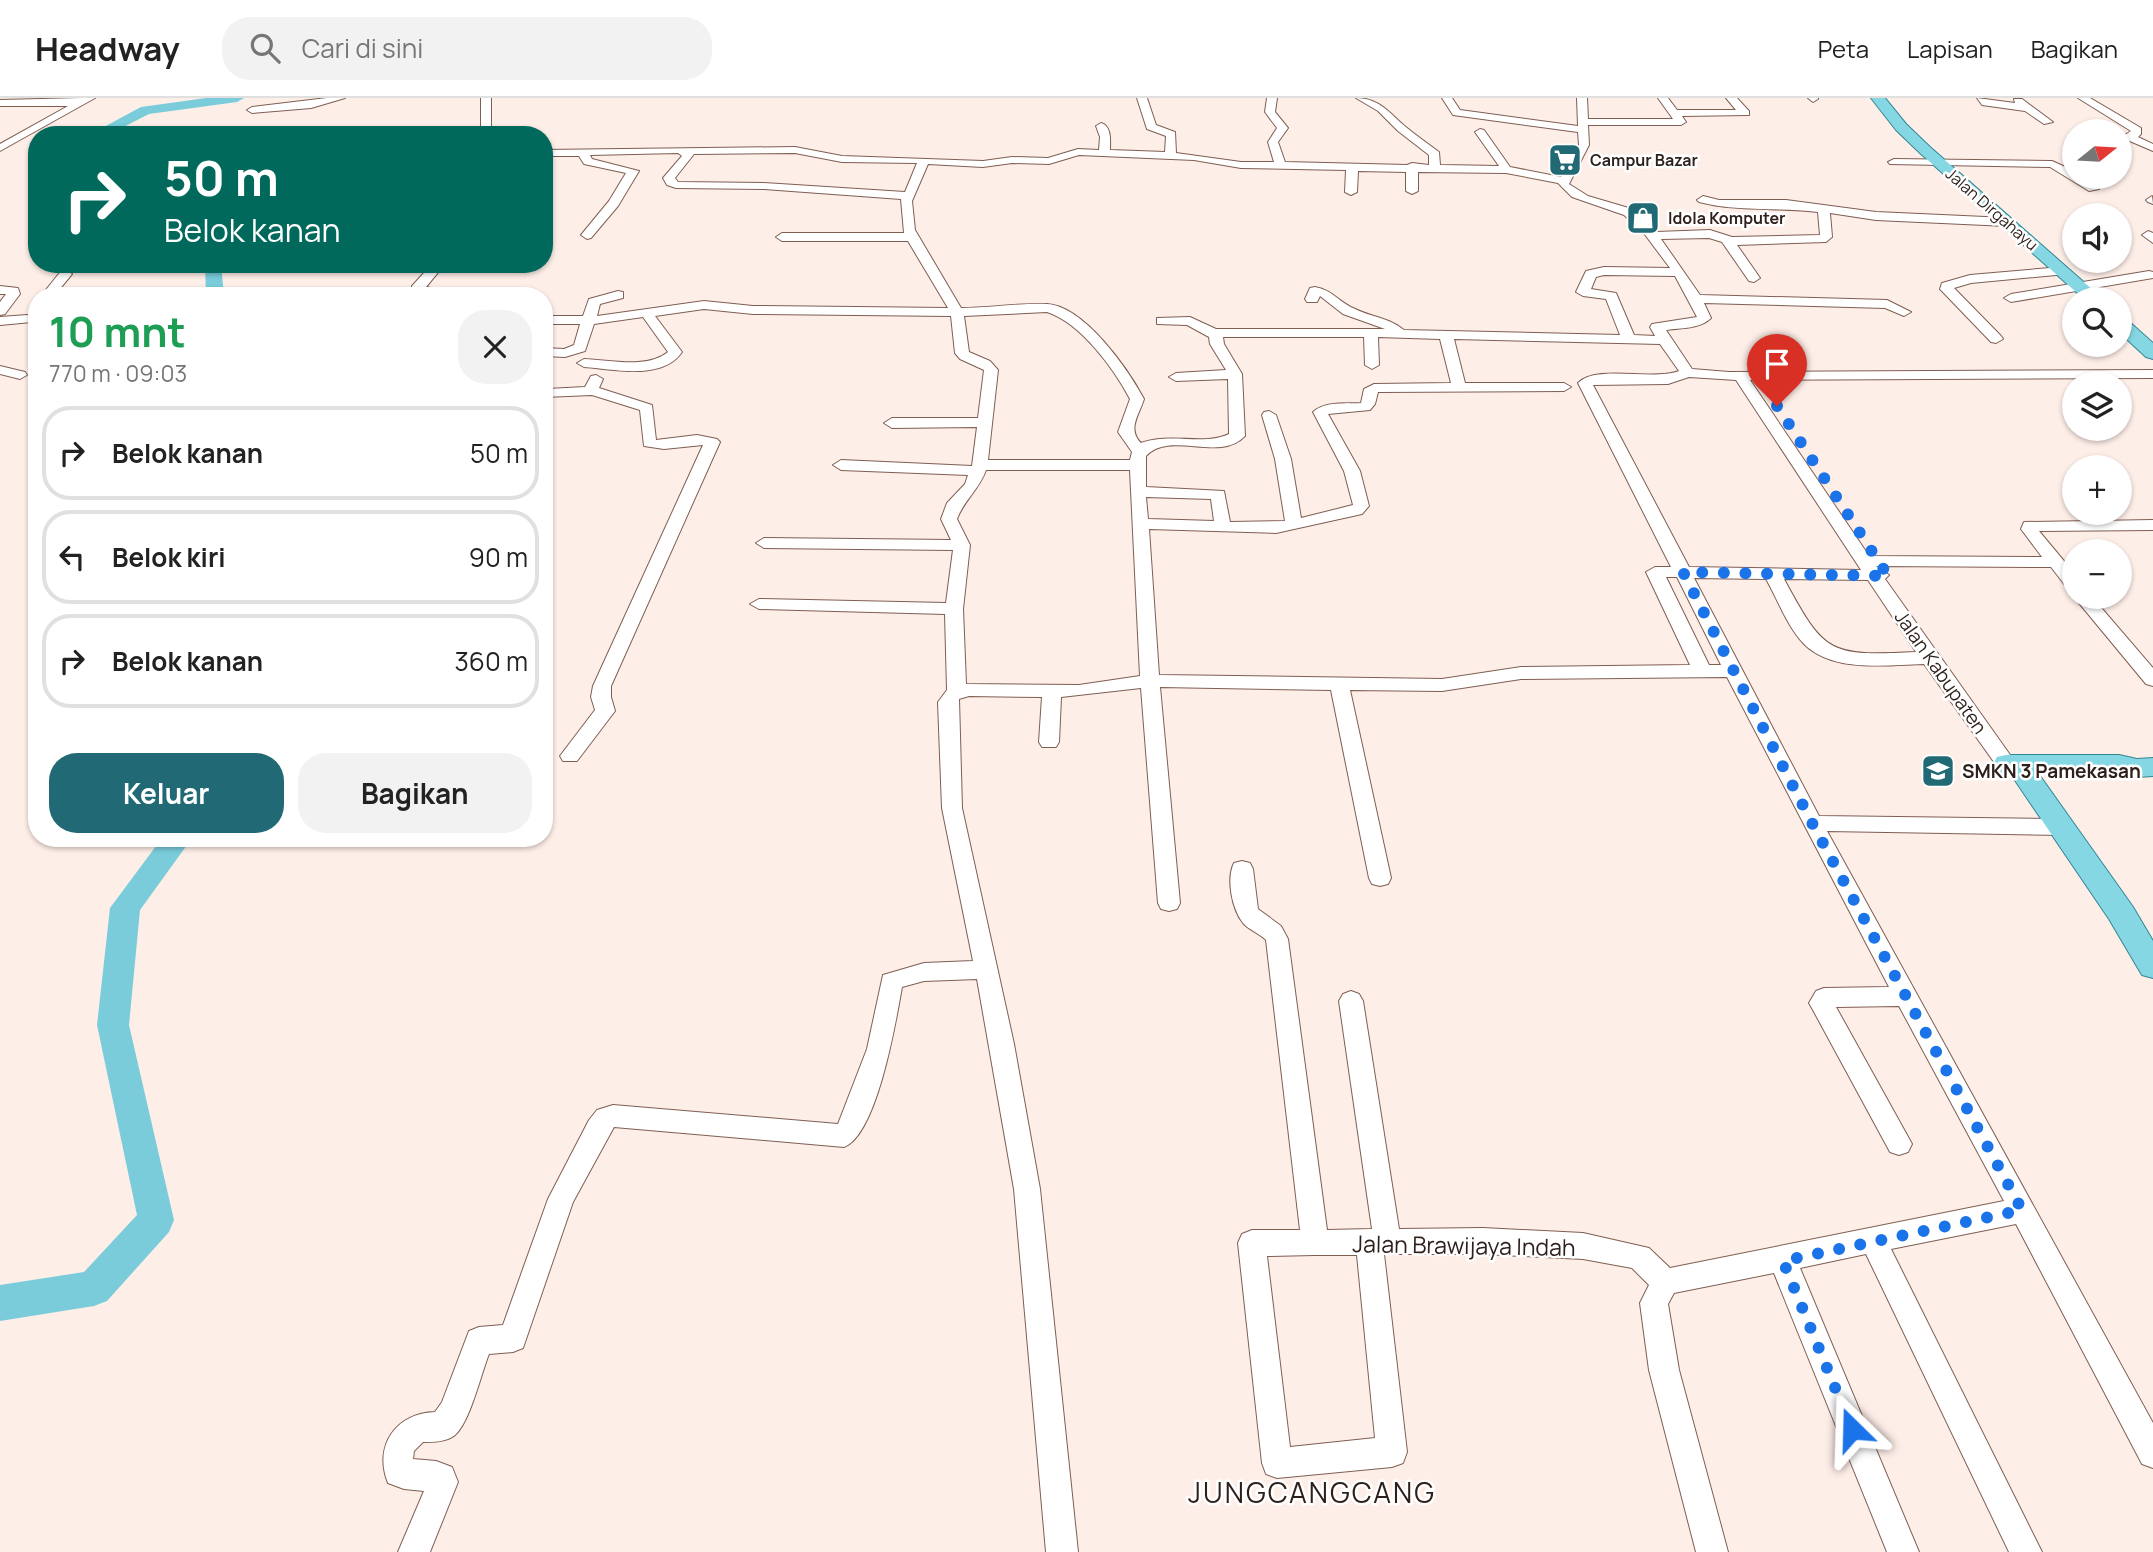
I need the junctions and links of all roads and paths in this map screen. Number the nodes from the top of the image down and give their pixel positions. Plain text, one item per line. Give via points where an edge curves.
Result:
1 (340, 98) edge
2 (486, 98) edge
3 (1142, 98) edge
4 (1272, 98) edge
5 (1361, 98) edge
6 (1447, 98) edge
7 (1582, 98) edge
8 (1663, 98) edge
9 (1702, 98) edge
10 (1731, 98) edge
11 (1982, 98) edge
12 (2013, 98) edge
13 (2084, 98) edge
14 (19, 100) edge
15 (86, 100) edge
16 (1880, 100) edge
17 (0, 103) edge
18 (2027, 108) junction
19 (252, 110) dead end
20 (1675, 113) junction
21 (1713, 113) junction
22 (0, 115) edge
23 (2048, 122) dead end
24 (1590, 124) junction
25 (39, 126) edge
26 (486, 126) edge
27 (1101, 126) dead end
28 (28, 132) edge
29 (1480, 132) dead end
30 (1078, 138) dead end
31 (0, 148) edge
32 (2153, 148) edge
33 (584, 151) junction
34 (683, 151) junction
35 (1074, 152) junction
36 (553, 153) edge
37 (1104, 153) junction
38 (1170, 155) junction
39 (924, 160) junction
40 (1894, 162) dead end
41 (1941, 164) junction
42 (1280, 165) junction
43 (1412, 166) junction
44 (1434, 167) junction
45 (1352, 168) junction
46 (2062, 168) edge
47 (1506, 170) junction
48 (1564, 181) junction
49 (1412, 191) dead end
50 (1351, 192) dead end
51 (908, 196) junction
52 (1636, 199) dead end
53 (1703, 200) dead end
54 (1824, 210) junction
55 (1639, 219) junction
56 (2007, 222) junction
57 (587, 235) dead end
58 (1651, 236) junction
59 (782, 237) dead end
60 (911, 237) junction
61 (1727, 240) junction
62 (2062, 271) joint
63 (1677, 272) junction
64 (431, 273) edge
65 (2064, 273) edge
66 (66, 274) dead end
67 (2152, 275) edge
68 (1754, 278) dead end
69 (2079, 286) junction
70 (55, 287) edge
71 (418, 287) edge
72 (0, 290) edge
73 (618, 295) dead end
74 (2011, 298) dead end
75 (1312, 299) dead end
76 (1695, 299) junction
77 (0, 311) edge
78 (646, 312) junction
79 (1904, 312) dead end
80 (957, 313) junction
81 (28, 317) edge
82 (553, 320) edge
83 (589, 320) junction
84 (0, 321) edge
85 (1162, 321) dead end
86 (1371, 333) junction
87 (1214, 334) junction
88 (1401, 334) junction
89 (2132, 334) edge
90 (1446, 336) junction
91 (1629, 339) junction
92 (1996, 339) dead end
93 (1663, 340) junction
94 (2153, 353) edge
95 (582, 356) junction
96 (553, 357) edge
97 (1372, 365) dead end
98 (0, 370) edge
99 (1688, 373) junction
100 (1235, 374) junction
101 (2153, 374) edge
102 (20, 375) dead end
103 (1749, 376) junction
104 (1176, 377) dead end
105 (1459, 387) junction
106 (1564, 387) dead end
107 (592, 390) junction
108 (553, 395) edge
109 (1269, 415) dead end
110 (983, 422) junction
111 (892, 423) dead end
112 (1138, 458) junction
113 (841, 465) dead end
114 (979, 468) junction
115 (1138, 492) junction
116 (1141, 524) junction
117 (1294, 525) junction
118 (2153, 525) edge
119 (1223, 527) junction
120 (764, 543) dead end
121 (962, 545) junction
122 (2055, 562) junction
123 (1876, 568) junction
124 (2062, 570) edge
125 (1683, 572) junction
126 (1772, 573) junction
127 (759, 604) dead end
128 (954, 609) junction
129 (2094, 609) edge
130 (1929, 658) junction
131 (1702, 670) junction
132 (1734, 671) junction
133 (2153, 680) edge
134 (1150, 681) junction
135 (1339, 682) junction
136 (957, 691) junction
137 (1052, 692) junction
138 (1049, 743) dead end
139 (570, 756) dead end
140 (2145, 767) edge
141 (2016, 769) junction
142 (1812, 823) junction
143 (2055, 827) junction
144 (1242, 869) dead end
145 (1380, 878) dead end
146 (1169, 903) dead end
147 (2153, 966) edge
148 (985, 970) junction
149 (1906, 996) junction
150 (1351, 1001) dead end
151 (1899, 1144) dead end
152 (2022, 1210) junction
153 (1873, 1241) junction
154 (1378, 1242) junction
155 (1315, 1243) junction
156 (1783, 1261) junction
157 (1659, 1275) junction
158 (2153, 1453) edge
159 (414, 1552) edge
160 (1062, 1552) edge
161 (1712, 1552) edge
162 (1903, 1552) edge
163 (2026, 1552) edge

1 - 19 street
2 - 26 street
3 - 38 street via 1152,127 1171,134
4 - 42 street via 1270,112 1283,128 1273,142
5 - 44 street via 1378,105 1436,153
6 - 24 street via 1457,113 1485,111
7 - 24 street
8 - 20 street
9 - 21 street
10 - 21 street via 1745,113
11 - 18 street via 1986,103
12 - 18 street
13 - 32 street via 2137,130 2130,139
14 - 15 street
14 - 17 street
14 - 22 street
15 - 25 street
16 - 41 main road, Jalan Dirgahayu
18 - 23 street
20 - 21 street
20 - 24 street via 1681,122
24 - 48 street
27 - 37 street
28 - 31 street
29 - 47 street via 1485,146 1500,156
30 - 35 street
33 - 34 street
33 - 36 street
33 - 57 street via 588,162 633,171
34 - 39 street via 795,150 842,159
34 - 51 street via 688,159 669,181 676,185
35 - 37 street
35 - 39 street via 1049,161 983,164
37 - 38 street
38 - 42 street
39 - 51 street
40 - 41 street
41 - 46 street
41 - 56 main road, Jalan Dirgahayu
42 - 45 street
43 - 44 street
43 - 45 street
43 - 49 street
44 - 47 street
45 - 50 street
47 - 48 street
48 - 55 street via 1568,190
51 - 60 street via 905,207
52 - 55 street
53 - 54 street
54 - 56 street
54 - 61 street via 1826,237 1822,239
55 - 58 street
56 - 62 main road, Jalan Dirgahayu
58 - 61 street via 1710,234
58 - 63 street
59 - 60 street
60 - 80 street
61 - 68 street
62 - 92 street via 1970,279 1947,286
63 - 76 street
63 - 91 street via 1591,274 1583,292 1611,296
64 - 71 street
65 - 69 main road, Jalan Dirgahayu
66 - 70 street
67 - 69 street
69 - 74 street
72 - 77 street via 13,291
73 - 83 street via 596,300
75 - 88 street via 1315,290 1330,294 1349,312 1386,322
76 - 79 street via 1887,304
76 - 93 street via 1702,320 1658,326
78 - 80 street via 704,305
78 - 83 street
78 - 95 street via 673,355 649,366
80 - 110 street via 962,353 990,367
80 - 112 street via 1048,308 1061,312 1104,348 1134,393 1137,400 1124,430
81 - 84 street
82 - 83 street
83 - 95 street
85 - 87 street via 1190,321
86 - 87 street
86 - 88 street
86 - 97 street
87 - 100 street
88 - 90 street
89 - 94 main road
90 - 91 street
90 - 105 street
91 - 93 street
93 - 99 street
95 - 96 street
95 - 107 street via 598,371
98 - 102 street
99 - 103 street
99 - 125 street via 1673,380 1593,379 1585,383
100 - 104 street
100 - 112 street via 1234,439 1161,443
101 - 103 street
103 - 123 street, Jalan Kabupaten
105 - 106 street
105 - 117 street via 1374,388 1365,407 1320,411 1346,460 1361,506 1352,513
107 - 108 street
107 - 139 street via 647,408 649,443 712,442 602,686 605,711
109 - 117 street via 1283,459
110 - 111 street
110 - 114 street
112 - 114 street
112 - 115 street
113 - 114 street
114 - 121 street via 972,486 950,512
115 - 116 street
115 - 119 street via 1218,494
116 - 119 street
116 - 134 street
117 - 119 street
118 - 122 street via 2030,526
120 - 121 street
121 - 128 street
122 - 123 street
122 - 124 street
123 - 126 street
123 - 130 street, Jalan Kabupaten
123 - 141 street, Jalan Kabupaten
125 - 126 street
125 - 131 street via 1655,572
125 - 132 street
126 - 130 street via 1808,638 1822,650 1843,657
127 - 128 street
128 - 136 street
129 - 133 street
130 - 141 street, Jalan Kabupaten
131 - 132 street
131 - 135 street via 1521,673 1442,685
132 - 142 street
134 - 135 street
134 - 137 street
134 - 146 street
135 - 145 street
136 - 137 street
136 - 148 street via 948,702 952,808
137 - 138 street
140 - 141 main road via 2127,772
141 - 143 main road, Jalan Kabupaten
142 - 143 street
142 - 149 street
143 - 147 main road, Jalan Kabupaten via 2113,916 2127,927
144 - 155 street via 1246,908 1277,939
148 - 159 street via 916,973 891,982 879,1049 852,1126 844,1136 606,1118 561,1199 513,1338 479,1341 453,1411 443,1424 420,1428 399,1446 399,1472 435,1476 443,1482
148 - 160 street via 1027,1189
149 - 151 street via 1824,998 1821,1003
149 - 152 street
150 - 154 street
152 - 153 street
152 - 158 street
153 - 156 street
153 - 163 street
154 - 155 street, Jalan Brawijaya Indah
154 - 155 street, Jalan Brawijaya Indah via 1392,1452 1277,1463 1252,1243
154 - 157 street, Jalan Brawijaya Indah via 1583,1246 1632,1255
156 - 157 street via 1684,1276
156 - 162 street
157 - 161 street via 1654,1303 1664,1370

